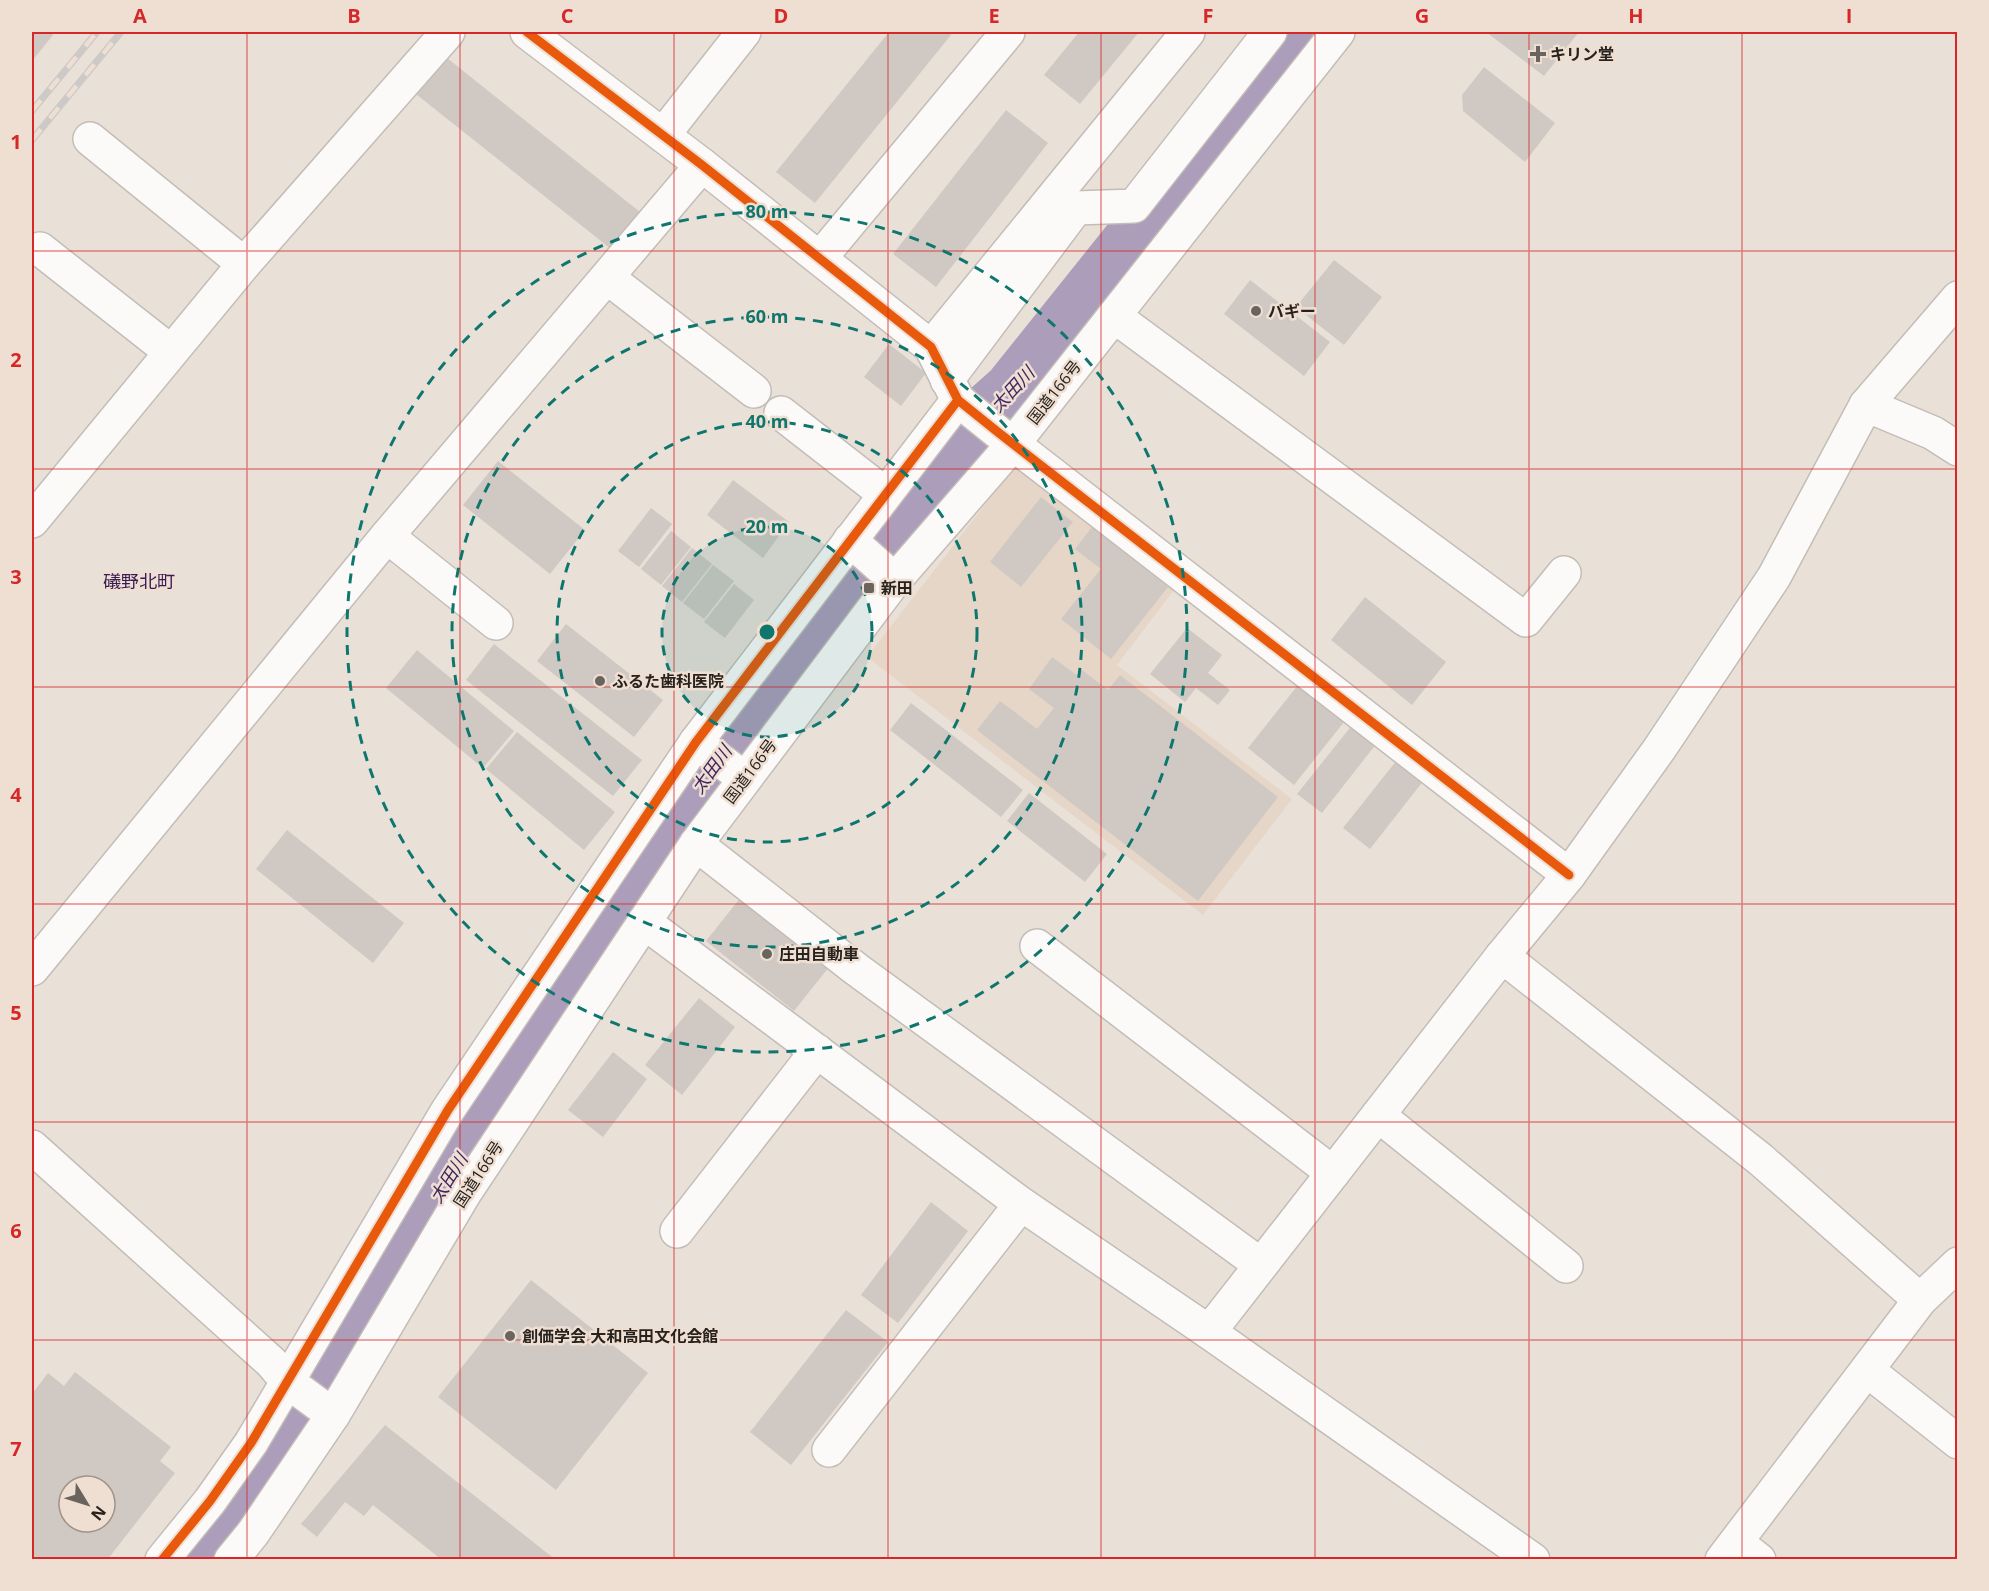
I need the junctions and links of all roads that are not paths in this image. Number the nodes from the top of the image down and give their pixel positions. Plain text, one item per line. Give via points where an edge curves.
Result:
1 (448, 32) edge
2 (527, 32) edge
3 (744, 32) edge
4 (1008, 32) edge
5 (1188, 32) edge
6 (1270, 32) edge
7 (1338, 32) edge
8 (663, 135) junction
9 (90, 139) dead end
10 (702, 165) junction
11 (39, 249) dead end
12 (820, 258) junction
13 (244, 264) junction
14 (608, 278) junction
15 (1958, 298) edge
16 (1114, 316) junction
17 (931, 347) junction
18 (171, 352) junction
19 (754, 391) dead end
20 (957, 395) junction
21 (1866, 405) junction
22 (781, 413) dead end
23 (1006, 438) junction
24 (1958, 449) edge
25 (885, 494) junction
26 (32, 520) edge
27 (387, 536) junction
28 (853, 543) junction
29 (1564, 573) dead end
30 (888, 574) junction
31 (496, 623) dead end
32 (719, 759) junction
33 (696, 844) junction
34 (1569, 875) junction
35 (644, 922) junction
36 (1037, 946) dead end
37 (1503, 956) junction
38 (32, 969) edge
39 (817, 1052) junction
40 (1378, 1115) junction
41 (32, 1147) edge
42 (1333, 1173) junction
43 (1021, 1204) junction
44 (677, 1231) dead end
45 (1958, 1264) edge
46 (1261, 1265) junction
47 (1566, 1266) dead end
48 (1920, 1300) junction
49 (1209, 1332) junction
50 (1867, 1370) junction
51 (288, 1382) junction
52 (333, 1415) junction
53 (1958, 1442) edge
54 (829, 1450) dead end
55 (1739, 1554) edge
56 (162, 1560) edge
57 (231, 1560) edge
58 (1533, 1560) edge

1 - 13 main road
2 - 8 main road
3 - 8 main road
4 - 12 main road
5 - 17 main road
6 - 20 main road via 1134,206 1076,208
7 - 16 main road, 国道166号
8 - 10 main road
9 - 13 main road
10 - 12 main road
10 - 14 main road
11 - 18 main road
12 - 17 main road
13 - 18 main road
14 - 19 main road
14 - 27 main road
15 - 21 main road
16 - 23 main road, 国道166号
16 - 29 main road via 1526,620
17 - 20 main road
18 - 26 main road
20 - 23 main road
20 - 25 main road
21 - 24 main road via 1933,433
21 - 34 main road via 1774,577
22 - 25 main road
23 - 30 main road, 国道166号
23 - 34 main road
25 - 28 main road
27 - 31 main road
27 - 38 main road
28 - 30 main road
28 - 32 main road
30 - 32 main road, 国道166号
32 - 33 main road, 国道166号
32 - 51 main road via 448,1110
33 - 35 main road, 国道166号
33 - 46 main road via 856,969
34 - 37 main road
35 - 39 main road
35 - 52 main road, 国道166号 via 464,1194
36 - 42 main road
37 - 40 main road
37 - 48 main road via 1760,1159
39 - 43 main road
39 - 44 main road
40 - 42 main road
40 - 47 main road
41 - 51 main road via 271,1362
42 - 46 main road
43 - 49 main road
43 - 54 main road
45 - 48 main road
46 - 49 main road
48 - 50 main road
49 - 58 main road
50 - 53 main road
50 - 55 main road
51 - 52 main road
51 - 56 main road via 210,1501
52 - 57 main road, 国道166号

